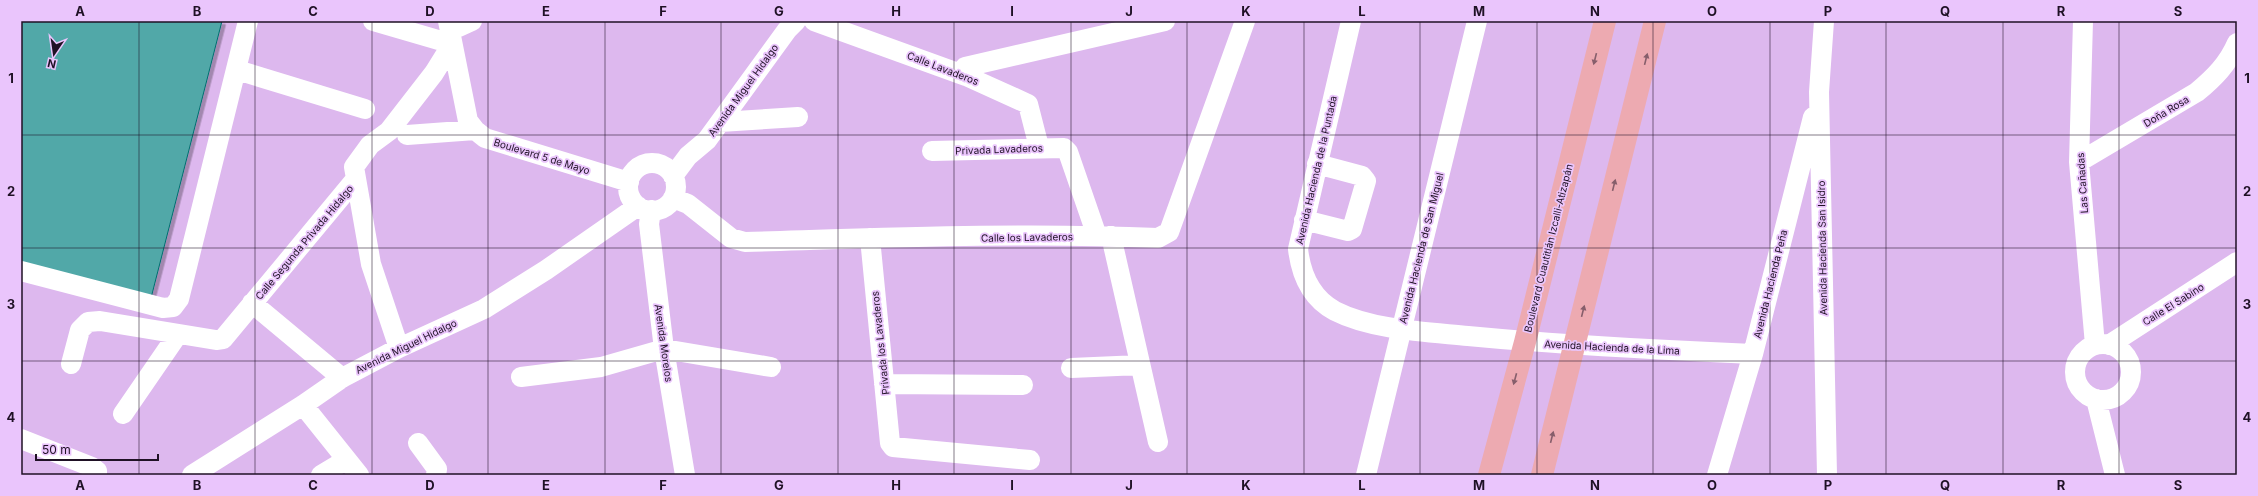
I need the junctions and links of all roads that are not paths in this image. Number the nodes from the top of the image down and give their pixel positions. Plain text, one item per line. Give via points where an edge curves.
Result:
1 (248, 21) edge
2 (373, 21) edge
3 (472, 21) edge
4 (814, 21) edge
5 (1165, 21) edge
6 (1351, 21) edge
7 (1477, 21) edge
8 (1605, 21) edge
9 (1655, 21) edge
10 (1824, 21) edge
11 (2083, 21) edge
12 (790, 24) edge
13 (1238, 26) edge
14 (450, 32) edge
15 (2237, 43) edge
16 (965, 67) dead end
17 (237, 70) junction
18 (1819, 92) junction
19 (366, 108) dead end
20 (798, 117) dead end
21 (720, 122) junction
22 (475, 130) junction
23 (407, 135) dead end
24 (1039, 147) junction
25 (932, 151) dead end
26 (2079, 162) junction
27 (1317, 164) junction
28 (669, 172) junction
29 (355, 180) junction
30 (673, 198) junction
31 (637, 199) junction
32 (1304, 220) junction
33 (1104, 236) junction
34 (870, 238) junction
35 (2237, 262) edge
36 (21, 271) edge
37 (252, 303) junction
38 (1400, 330) junction
39 (178, 334) junction
40 (1525, 342) junction
41 (2102, 345) junction
42 (1575, 346) junction
43 (399, 348) junction
44 (664, 349) junction
45 (1753, 354) junction
46 (71, 364) dead end
47 (1140, 365) junction
48 (771, 367) dead end
49 (1071, 368) dead end
50 (521, 377) dead end
51 (342, 378) junction
52 (884, 384) junction
53 (1023, 385) dead end
54 (2096, 399) junction
55 (303, 406) junction
56 (123, 414) dead end
57 (21, 439) edge
58 (1158, 442) dead end
59 (418, 443) dead end
60 (346, 460) junction
61 (1030, 460) dead end
62 (97, 475) edge
63 (192, 475) edge
64 (321, 475) edge
65 (359, 475) edge
66 (436, 475) edge
67 (685, 475) edge
68 (1366, 475) edge
69 (1489, 475) edge
70 (1542, 475) edge
71 (1717, 475) edge
72 (1827, 475) edge
73 (2115, 475) edge

1 - 17 street
2 - 14 street
3 - 14 street
4 - 24 street, Calle Lavaderos via 966,76 1028,104
5 - 16 street
6 - 27 street, Avenida Hacienda de la Puntada
7 - 38 street, Avenida Hacienda de San Miguel
8 -> 40 main road, Boulevard Cuautitlán Izcalli-Atizapán
42 -> 9 main road
10 - 18 street, Avenida Hacienda San Isidro
11 - 26 street, Las Cañadas
12 - 21 street, Avenida Miguel Hidalgo
13 - 33 street, Calle los Lavaderos via 1169,232 1158,238
14 - 22 street via 468,121
14 - 29 street via 434,73 389,131 366,150 354,167
15 - 26 street, Doña Rosa via 2230,59 2214,78 2197,92
17 - 19 street
17 - 36 street via 179,299 173,307 162,308
18 - 45 street, Avenida Hacienda Peña
18 - 72 street, Avenida Hacienda San Isidro
20 - 21 street
21 - 28 street, Avenida Miguel Hidalgo via 707,140
22 - 23 street
22 - 31 street, Boulevard 5 de Mayo via 484,138
24 - 25 street, Privada Lavaderos
24 - 33 street, Privada Lavaderos via 1064,148 1068,152
26 - 41 street, Las Cañadas
27 - 32 street, Avenida Hacienda de la Puntada
27 - 32 street via 1362,176 1366,182 1352,229 1348,231
28 - 30 street via 675,190
28 - 31 street via 653,163 640,166 631,176
29 - 37 street, Calle Segunda Privada Hidalgo
29 - 43 street via 371,264
30 - 31 street via 664,207
30 - 34 street, Calle los Lavaderos via 688,204 737,241
31 - 43 street, Avenida Miguel Hidalgo via 619,217 546,270 484,309
31 - 44 street, Avenida Morelos via 648,224
32 - 38 street, Avenida Hacienda de la Puntada via 1298,249 1300,265 1308,284 1319,300 1350,317
33 - 34 street, Calle los Lavaderos
33 - 47 street
34 - 52 street, Privada los Lavaderos
35 - 41 street, Calle El Sabino
37 - 39 street, Calle Segunda Privada Hidalgo via 220,340
37 - 51 street, Calle Segunda Privada Hidalgo
38 - 40 street, Avenida Hacienda de la Lima
38 - 68 street, Avenida Hacienda de San Miguel
39 - 46 street via 100,321 88,322 80,330
39 - 56 street
40 - 42 street, Avenida Hacienda de la Lima
40 -> 69 main road, Boulevard Cuautitlán Izcalli-Atizapán
41 - 54 street via 2083,353 2075,372 2079,386
41 - 54 street via 2116,347 2126,356 2131,376 2126,388 2116,397
42 - 45 street, Avenida Hacienda de la Lima
70 -> 42 main road
43 - 51 street, Avenida Miguel Hidalgo
44 - 48 street
44 - 50 street via 601,367
44 - 67 street, Avenida Morelos
45 - 71 street, Avenida Hacienda Peña
47 - 49 street
47 - 58 street
51 - 55 street, Avenida Miguel Hidalgo
52 - 53 street
52 - 61 street, Privada los Lavaderos via 890,443 893,447
54 - 73 street
55 - 60 street
55 - 63 street, Avenida Miguel Hidalgo
57 - 62 street via 92,467 97,470
59 - 66 street via 437,469
60 - 64 street
60 - 65 street

